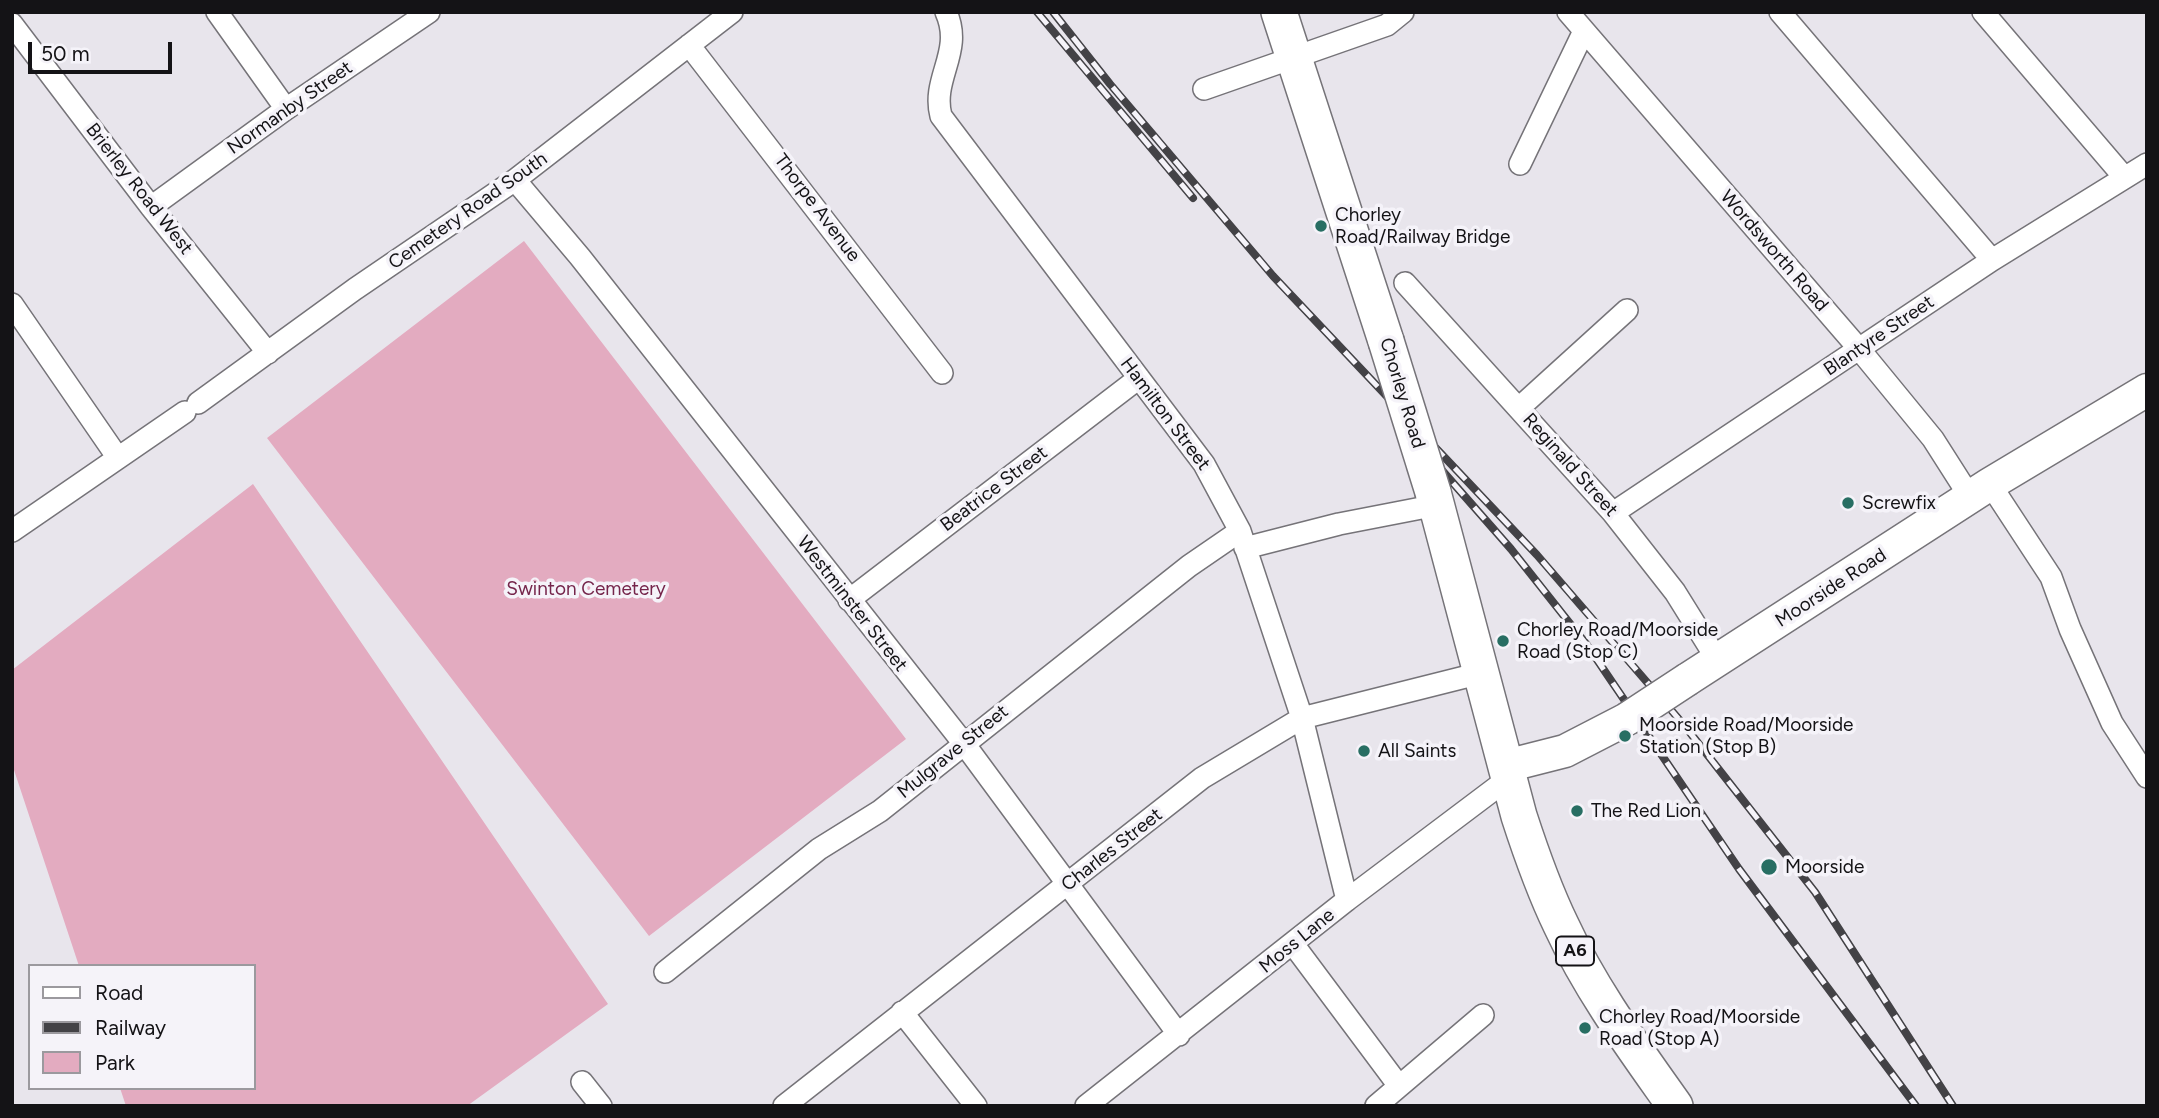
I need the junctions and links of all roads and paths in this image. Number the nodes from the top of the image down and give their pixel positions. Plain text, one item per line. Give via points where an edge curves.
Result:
1 (217, 12) edge
2 (429, 12) edge
3 (732, 12) edge
4 (946, 12) edge
5 (1279, 12) edge
6 (1403, 12) edge
7 (1568, 12) edge
8 (1780, 12) edge
9 (1983, 12) edge
10 (12, 24) edge
11 (1584, 31) junction
12 (690, 45) junction
13 (1293, 59) junction
14 (1204, 89) dead end
15 (286, 109) junction
16 (1520, 164) dead end
17 (2147, 164) edge
18 (2124, 177) junction
19 (515, 180) junction
20 (151, 207) junction
21 (1992, 260) junction
22 (1405, 283) dead end
23 (12, 304) edge
24 (1627, 310) dead end
25 (1860, 349) junction
26 (268, 353) junction
27 (942, 373) dead end
28 (1139, 378) junction
29 (2147, 390) edge
30 (1519, 408) junction
31 (118, 458) junction
32 (1980, 491) junction
33 (1435, 498) junction
34 (1613, 513) junction
35 (12, 531) edge
36 (1243, 539) junction
37 (849, 600) junction
38 (1718, 661) junction
39 (1481, 673) junction
40 (1302, 718) junction
41 (965, 745) junction
42 (1508, 772) junction
43 (2147, 777) edge
44 (1069, 884) junction
45 (1347, 900) junction
46 (1293, 944) junction
47 (677, 971) dead end
48 (902, 1012) junction
49 (1483, 1015) dead end
50 (1179, 1035) junction
51 (582, 1082) dead end
52 (1399, 1086) junction
53 (601, 1106) edge
54 (784, 1106) edge
55 (976, 1106) edge
56 (1086, 1106) edge
57 (1376, 1106) edge
58 (1675, 1106) edge

1 - 15 street
2 - 15 street, Normanby Street
3 - 12 street, Cemetery Road South
4 - 28 street, Hamilton Street via 953,28 953,45 936,100 941,116
5 - 13 main road, Chorley Road / A6
6 - 13 street via 1387,25
7 - 11 street, Wordsworth Road
8 - 21 street
9 - 18 street
10 - 20 street, Brierley Road West
11 - 16 street
11 - 25 street, Wordsworth Road
12 - 19 street, Cemetery Road South
12 - 27 street, Thorpe Avenue
13 - 14 street
13 - 33 main road, Chorley Road / A6, bridge
15 - 20 street, Normanby Street
17 - 18 street, Blantyre Street
18 - 21 street, Blantyre Street
19 - 26 street, Cemetery Road South
19 - 37 street, Westminster Street
20 - 26 street, Brierley Road West
21 - 25 street, Blantyre Street
22 - 30 street, Reginald Street
23 - 31 street
24 - 30 street
25 - 32 street, Wordsworth Road
25 - 34 street, Blantyre Street
26 - 31 street, Cemetery Road South
28 - 36 street, Hamilton Street via 1204,464
28 - 37 street, Beatrice Street
29 - 32 street, Moorside Road
30 - 34 street, Reginald Street
31 - 35 street, Cemetery Road South
32 - 38 street, Moorside Road
32 - 43 street, Wordsworth Road via 2052,577 2112,723
33 - 36 street, Mulgrave Street via 1339,524
33 - 39 main road, Chorley Road / A6
34 - 38 street, Reginald Street via 1675,592
36 - 40 street, Hamilton Street
36 - 41 street, Mulgrave Street via 1146,599
37 - 41 street, Westminster Street
38 - 42 street, Moorside Road, bridge via 1627,719 1565,751
39 - 40 street, Charles Street
39 - 42 main road, Chorley Road / A6
40 - 44 street, Charles Street via 1202,778
40 - 45 street, Hamilton Street
41 - 44 street, Westminster Street
41 - 47 street, Mulgrave Street via 880,811 819,849
42 - 45 street, Moss Lane
42 - 58 main road, A6 via 1534,859 1562,926 1600,997
44 - 48 street, Charles Street
44 - 50 street, Westminster Street
45 - 46 street, Moss Lane
46 - 50 street, Moss Lane
46 - 52 street
48 - 54 street, Charles Street
48 - 55 street
49 - 52 street
50 - 56 street, Moss Lane
51 - 53 street
52 - 57 street

